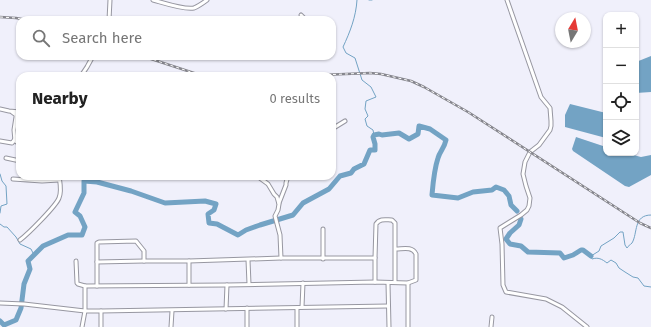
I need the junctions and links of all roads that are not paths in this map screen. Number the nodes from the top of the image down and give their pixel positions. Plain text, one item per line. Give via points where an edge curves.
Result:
1 (110, 0) edge
2 (153, 0) edge
3 (207, 0) edge
4 (507, 0) edge
5 (109, 16) edge
6 (91, 60) edge
7 (84, 72) edge
8 (0, 110) edge
9 (16, 113) edge
10 (16, 118) edge
11 (345, 121) dead end
12 (14, 127) joint
13 (336, 127) edge
14 (15, 139) junction
15 (0, 142) edge
16 (16, 142) edge
17 (12, 143) junction
18 (16, 144) edge
19 (6, 158) dead end
20 (16, 160) edge
21 (13, 179) dead end
22 (16, 179) edge
23 (28, 180) edge
24 (59, 180) joint
25 (262, 180) edge
26 (287, 180) edge
27 (279, 204) junction
28 (323, 229) dead end
29 (20, 240) dead end
30 (396, 249) junction
31 (281, 258) junction
32 (375, 258) junction
33 (323, 259) junction
34 (248, 260) junction
35 (76, 261) dead end
36 (144, 261) junction
37 (189, 261) junction
38 (97, 262) junction
39 (375, 282) junction
40 (395, 282) junction
41 (303, 283) junction
42 (388, 283) junction
43 (408, 283) junction
44 (249, 284) junction
45 (189, 285) junction
46 (227, 285) junction
47 (85, 286) junction
48 (97, 286) junction
49 (0, 303) edge
50 (388, 306) junction
51 (302, 307) junction
52 (246, 308) junction
53 (297, 308) junction
54 (226, 309) junction
55 (85, 311) junction
56 (172, 311) junction
57 (101, 312) junction
58 (492, 317) dead end
59 (82, 327) edge
60 (101, 327) edge
61 (171, 327) edge
62 (247, 327) edge
63 (296, 327) edge
64 (389, 327) edge
65 (408, 327) edge
66 (491, 327) edge
67 (587, 327) edge

1 - 5 street
2 - 3 street via 186,8 193,8
4 - 67 street via 541,97 550,108 552,121 550,130 530,152 525,162 524,180 530,198 529,206 521,215 500,228 504,284 506,292 546,299 562,306
6 - 7 street
8 - 9 street
10 - 12 street
11 - 13 street
12 - 14 street
14 - 16 street
14 - 17 street
15 - 17 street
17 - 18 street
19 - 20 street
21 - 22 street
23 - 24 street
24 - 29 street via 60,194 57,202
25 - 27 street via 277,197
26 - 27 street
27 - 31 street via 275,216 280,235
28 - 33 street
30 - 32 street via 394,222 379,220 376,224
30 - 40 street
30 - 43 street via 411,249 416,254 416,280
31 - 33 street
31 - 34 street
32 - 33 street
32 - 39 street
34 - 37 street
34 - 44 street
35 - 47 street via 77,283
36 - 37 street
36 - 38 street
36 - 38 street via 144,251 136,241 97,243
37 - 45 street
38 - 48 street
39 - 41 street
39 - 42 street
40 - 42 street
40 - 43 street
41 - 44 street
41 - 51 street
42 - 50 street
43 - 65 street
44 - 46 street
45 - 46 street
45 - 48 street
46 - 54 street
47 - 48 street
47 - 55 street
49 - 55 street
50 - 51 street
50 - 64 street
51 - 53 street
52 - 53 street
52 - 54 street
52 - 62 street
53 - 63 street
54 - 56 street
55 - 57 street
55 - 59 street
56 - 57 street
56 - 61 street
57 - 60 street
58 - 66 street

